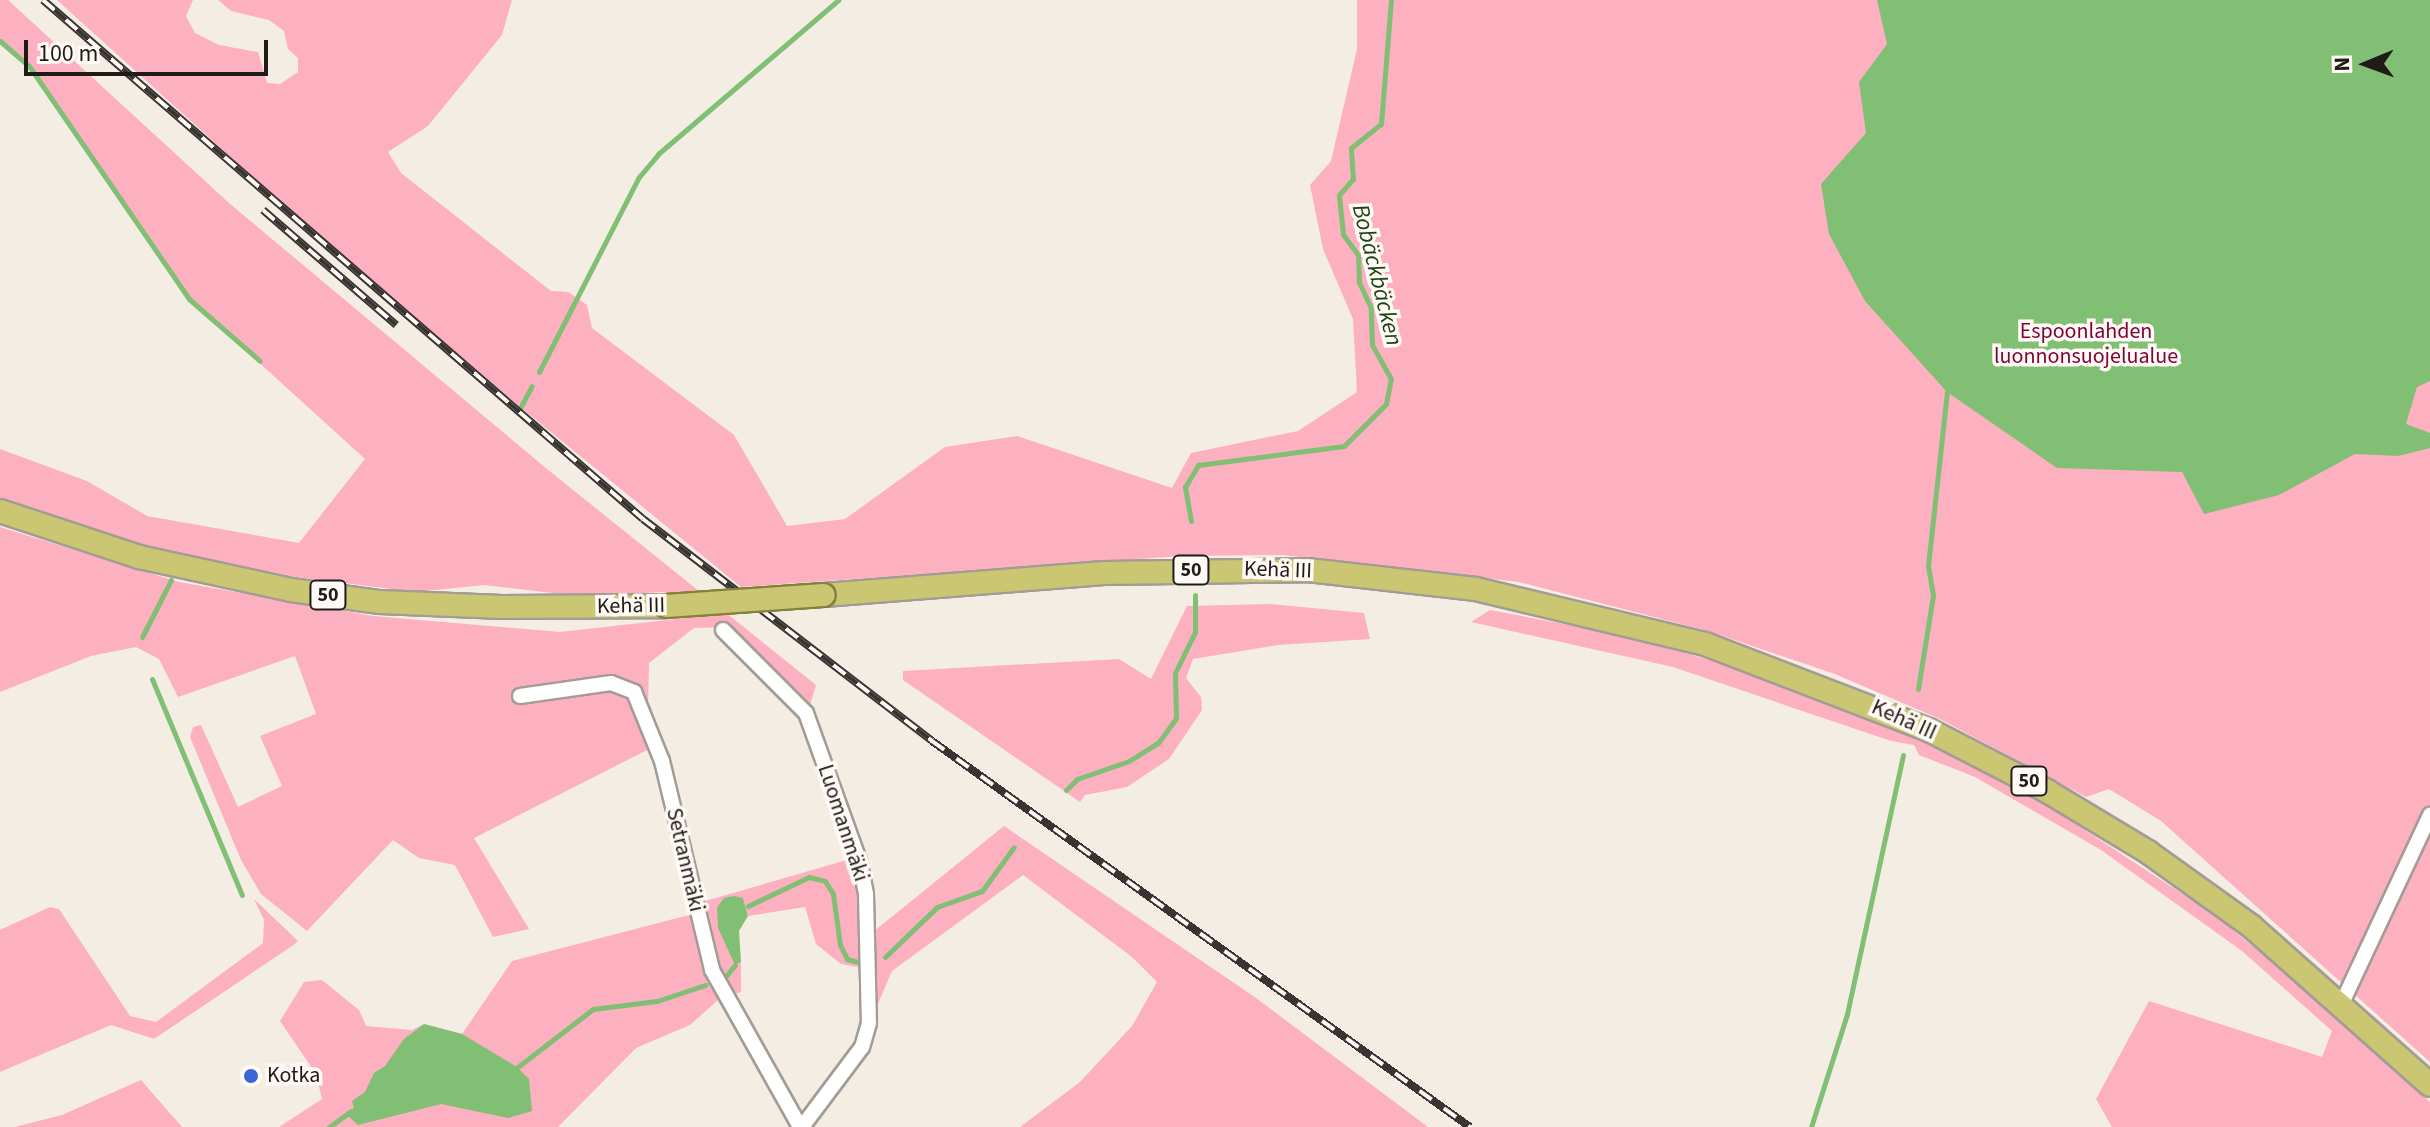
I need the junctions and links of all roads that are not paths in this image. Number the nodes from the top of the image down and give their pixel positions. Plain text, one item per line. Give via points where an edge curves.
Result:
1 (0, 511) edge
2 (723, 630) dead end
3 (520, 696) dead end
4 (2430, 815) edge
5 (2342, 1003) junction
6 (2430, 1085) edge
7 (801, 1127) edge

1 - 5 highway, Kehä III / 50, bridge via 139,557 291,590 380,602 666,606 1104,573 1307,570 1476,589 1631,624 1819,684 1989,760 2148,852 2251,926
2 - 7 street, Luomanmäki via 806,713 860,863 866,894 869,1023 862,1047
3 - 7 street, Setranmäki via 611,683 634,692 662,761 712,970
4 - 5 street
5 - 6 highway, Kehä III / 50

